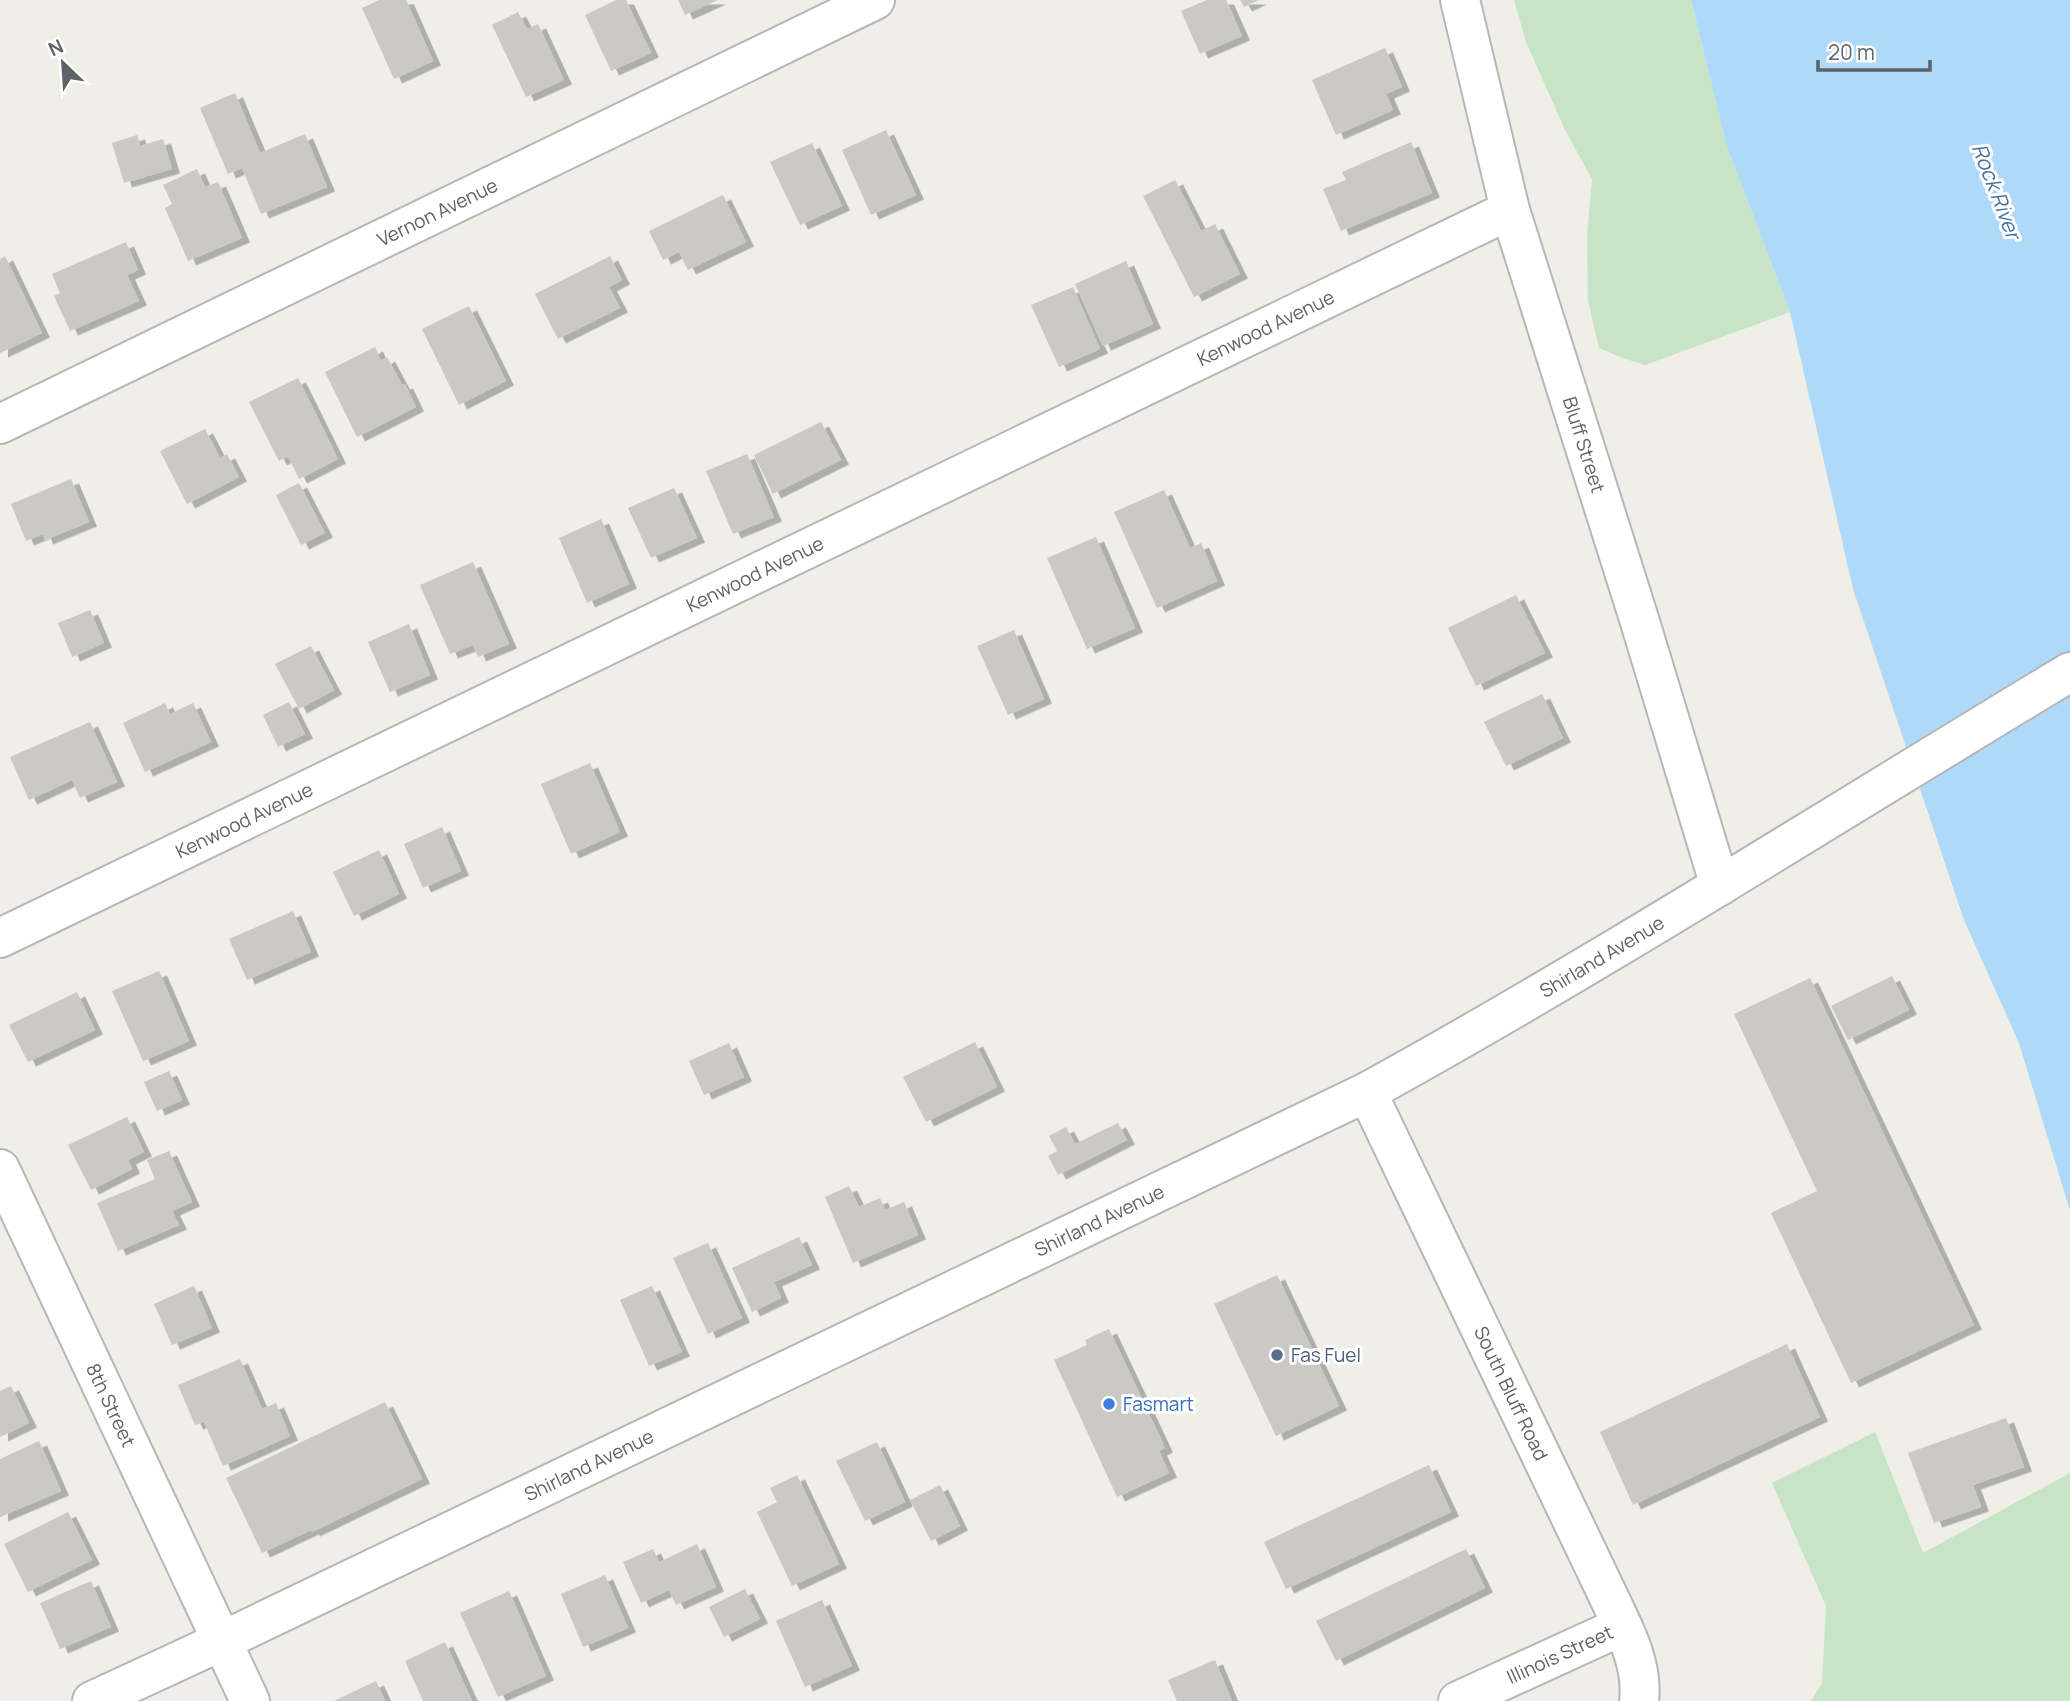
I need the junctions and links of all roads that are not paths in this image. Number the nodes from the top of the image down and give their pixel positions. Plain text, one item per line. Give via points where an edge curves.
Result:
1 (875, 0) edge
2 (1460, 0) edge
3 (1510, 210) junction
4 (0, 424) edge
5 (2070, 671) edge
6 (1720, 886) junction
7 (0, 938) edge
8 (1367, 1092) junction
9 (0, 1169) edge
10 (1622, 1626) junction
11 (222, 1641) junction
12 (92, 1701) edge
13 (250, 1701) edge
14 (1458, 1701) edge
15 (1639, 1701) edge

1 - 4 street, Vernon Avenue
2 - 3 street, Bluff Street
3 - 6 street, Bluff Street
3 - 7 street, Kenwood Avenue
5 - 6 street, Shirland Avenue
6 - 8 street, Shirland Avenue via 1494,1022
8 - 10 street, South Bluff Road
8 - 11 street, Shirland Avenue
9 - 11 street, 8th Street
10 - 14 street, Illinois Street
10 - 15 street, South Bluff Road via 1639,1674
11 - 12 street, Shirland Avenue
11 - 13 street, 8th Street

